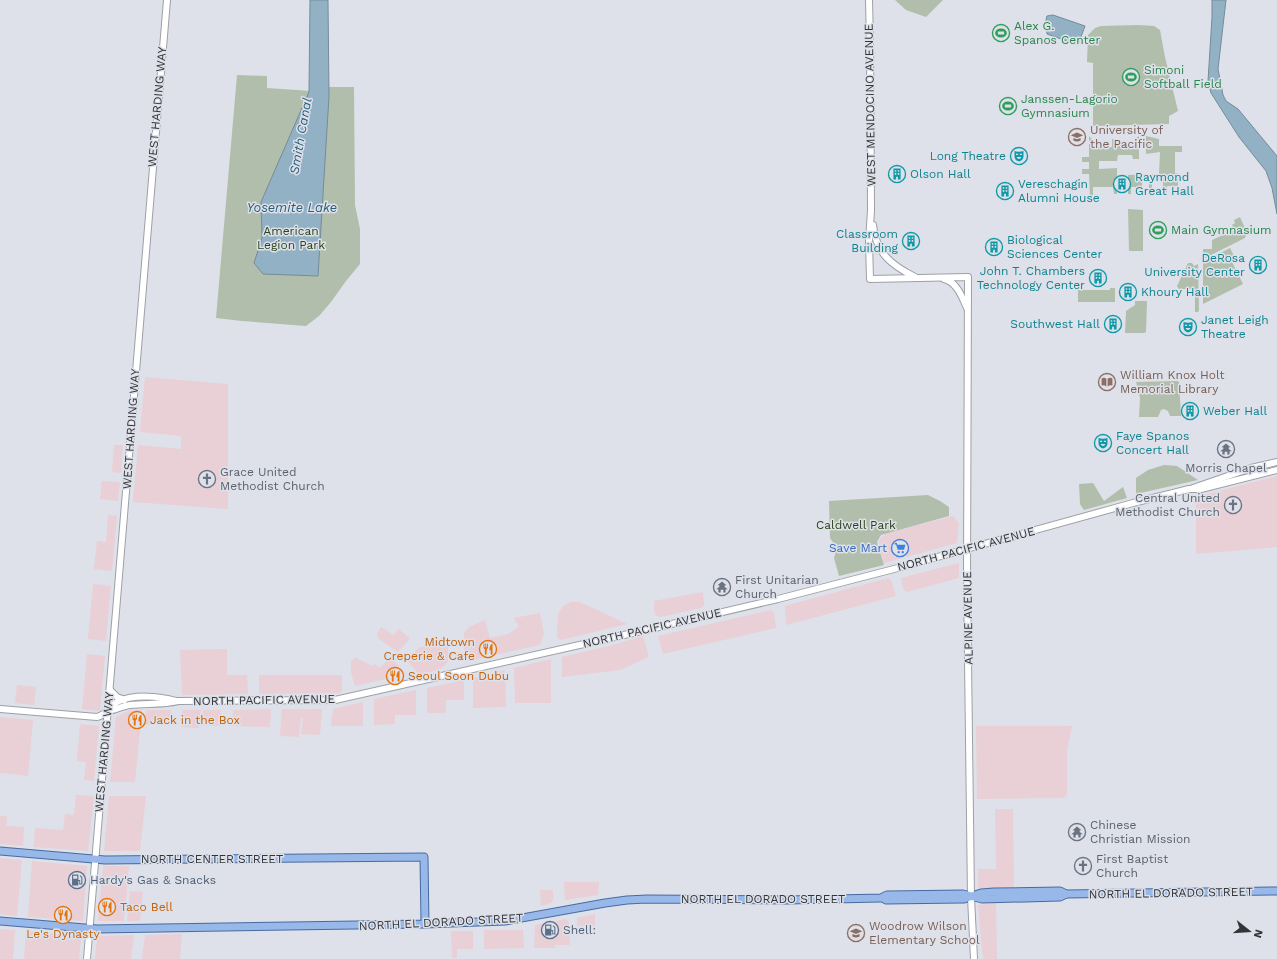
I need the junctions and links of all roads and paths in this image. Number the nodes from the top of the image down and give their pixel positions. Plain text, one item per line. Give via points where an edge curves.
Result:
1 (167, 0) edge
2 (868, 0) edge
3 (872, 210) junction
4 (916, 278) junction
5 (938, 278) junction
6 (968, 310) junction
7 (1277, 462) edge
8 (1277, 470) edge
9 (1189, 489) junction
10 (967, 549) junction
11 (110, 690) junction
12 (124, 700) junction
13 (178, 701) junction
14 (0, 709) edge
15 (108, 711) junction
16 (0, 851) edge
17 (96, 859) junction
18 (1277, 891) edge
19 (971, 897) junction
20 (0, 921) edge
21 (425, 924) junction
22 (89, 929) junction
23 (87, 959) edge
24 (974, 959) edge

1 - 11 street, WEST HARDING WAY
2 - 3 street, WEST MENDOCINO AVENUE
3 - 4 street, WEST MENDOCINO AVENUE via 876,242 884,256 893,265
3 - 4 street, WEST MENDOCINO AVENUE via 869,242 870,279
4 - 5 street
5 - 6 street via 954,284
5 - 6 street, ALPINE AVENUE via 968,277
6 - 10 street, ALPINE AVENUE
7 - 9 street, NORTH PACIFIC AVENUE
8 - 9 street, NORTH PACIFIC AVENUE via 1201,489
9 - 10 street, NORTH PACIFIC AVENUE
10 - 13 street, NORTH PACIFIC AVENUE via 646,630 335,700
10 - 19 street, ALPINE AVENUE
11 - 12 street
11 - 15 street, WEST HARDING WAY
12 - 13 street, NORTH PACIFIC AVENUE via 142,697
12 - 15 street, NORTH PACIFIC AVENUE via 116,703
13 - 15 street, NORTH PACIFIC AVENUE via 168,704 127,706
14 - 15 street via 97,717
15 - 17 street, WEST HARDING WAY
16 - 17 main road, NORTH CENTER STREET
17 - 21 main road, NORTH CENTER STREET via 424,857
17 - 22 street, WEST HARDING WAY
18 - 19 main road, NORTH EL DORADO STREET via 1066,894 1060,891 1020,891 981,893
19 - 21 main road, NORTH EL DORADO STREET via 925,900 627,900 505,921
19 - 24 street, ALPINE AVENUE
20 - 22 main road, NORTH EL DORADO STREET
21 - 22 main road, NORTH EL DORADO STREET
22 - 23 street, WEST HARDING WAY

